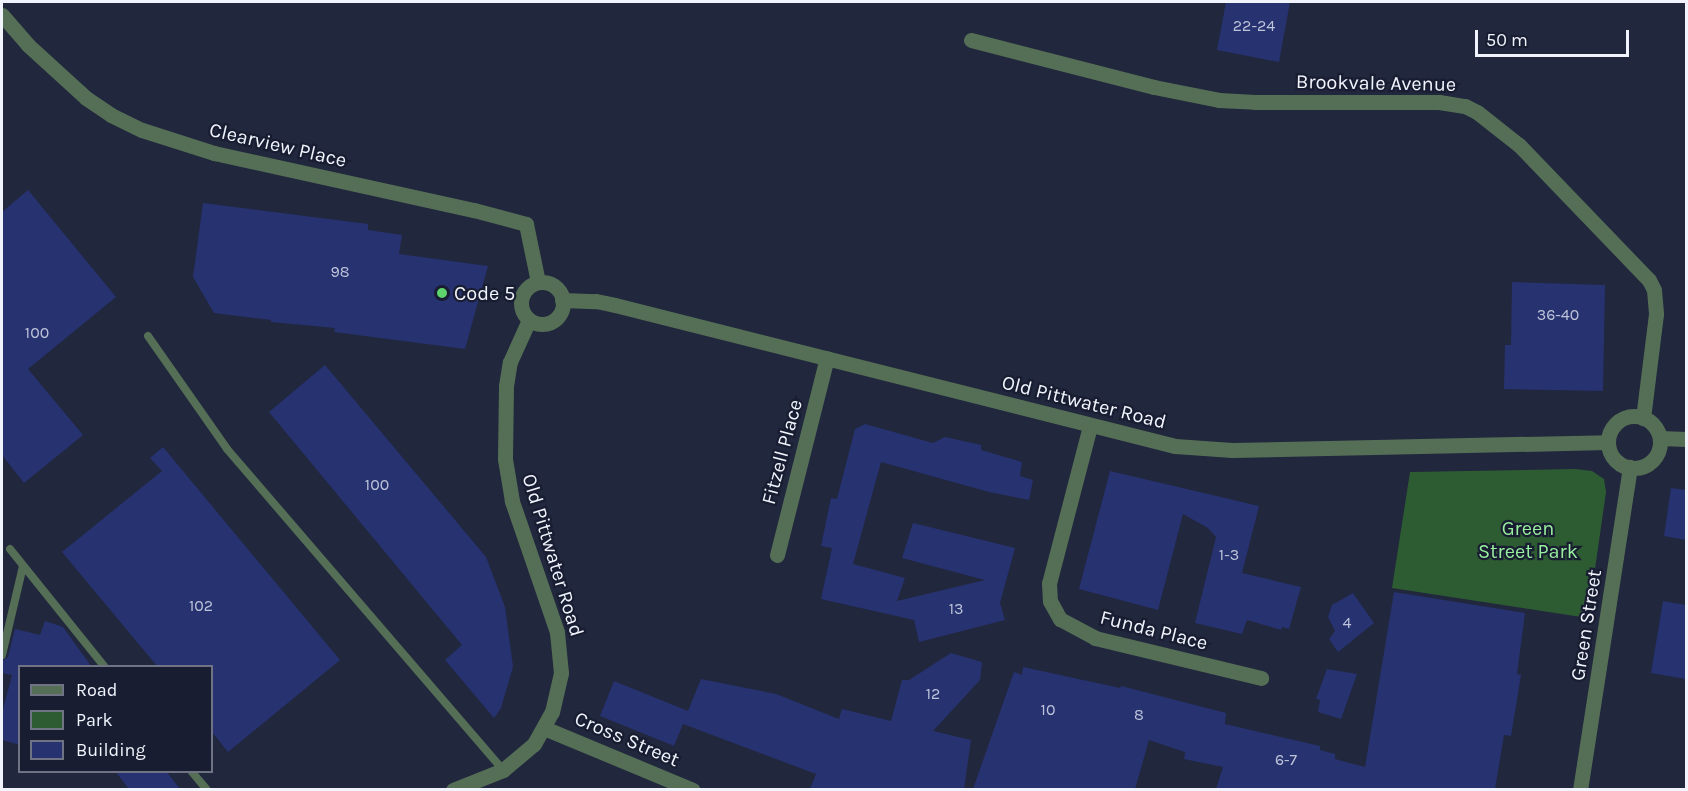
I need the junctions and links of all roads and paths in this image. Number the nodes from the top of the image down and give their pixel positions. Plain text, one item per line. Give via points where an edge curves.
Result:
1 (2, 15) edge
2 (971, 40) dead end
3 (538, 282) junction
4 (562, 300) junction
5 (529, 320) junction
6 (148, 336) dead end
7 (827, 358) junction
8 (1643, 418) junction
9 (1090, 426) junction
10 (1660, 438) junction
11 (1686, 439) edge
12 (1608, 442) junction
13 (1630, 467) junction
14 (10, 549) dead end
15 (777, 555) dead end
16 (23, 566) junction
17 (2, 655) edge
18 (103, 665) edge
19 (1261, 678) dead end
20 (544, 728) junction
21 (503, 770) junction
22 (194, 773) edge
23 (207, 789) edge
24 (453, 789) edge
25 (693, 789) edge
26 (1580, 789) edge

1 - 3 street, Clearview Place via 28,45 86,98 142,130 214,153 526,224
2 - 8 street, Brookvale Avenue via 1219,100 1439,102 1477,112 1519,145 1649,280 1656,314
3 - 4 street via 551,285
3 - 5 street via 521,298 522,310
4 - 5 street via 560,313 549,322
4 - 7 street, Old Pittwater Road via 615,305
5 - 20 street, Old Pittwater Road via 510,362 503,435 512,501 550,606 560,652 558,692
6 - 21 lane via 227,449
7 - 9 street, Old Pittwater Road
7 - 15 street, Fitzell Place
8 - 10 street via 1652,423
8 - 12 street via 1631,416 1619,421
9 - 12 street, Old Pittwater Road via 1175,446 1232,450
9 - 19 street, Funda Place via 1049,583 1050,601 1060,619 1095,638
10 - 11 street
10 - 13 street via 1659,450 1652,460
12 - 13 street via 1615,459
13 - 26 street, Green Street
14 - 16 lane
16 - 17 lane
16 - 18 lane
20 - 21 street, Old Pittwater Road via 534,744
20 - 25 street, Cross Street
21 - 24 street, Old Pittwater Road
22 - 23 lane

